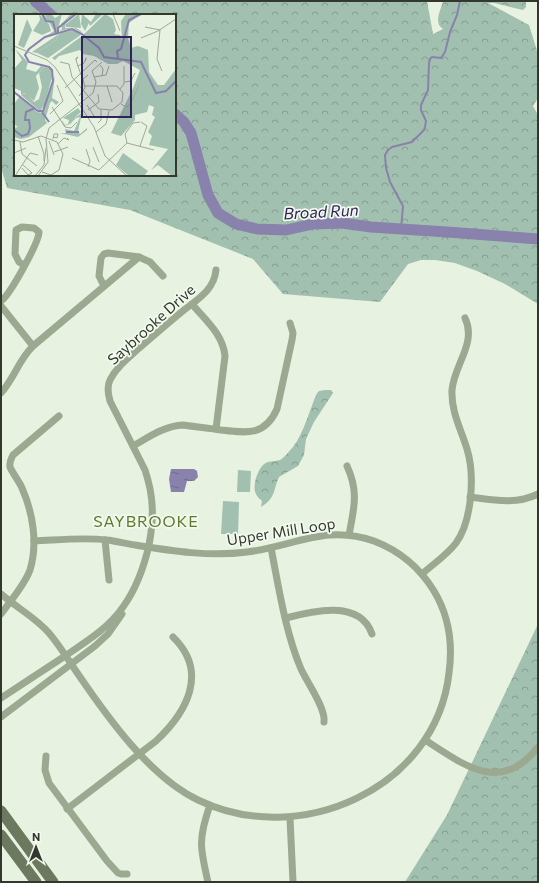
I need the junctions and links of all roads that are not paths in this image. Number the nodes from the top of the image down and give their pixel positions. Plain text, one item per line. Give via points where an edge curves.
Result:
1 (139, 257) junction
2 (24, 265) junction
3 (216, 270) dead end
4 (163, 276) dead end
5 (104, 286) junction
6 (1, 301) edge
7 (192, 304) junction
8 (1, 306) edge
9 (465, 318) dead end
10 (290, 323) dead end
11 (33, 346) junction
12 (1, 393) edge
13 (59, 416) dead end
14 (216, 429) junction
15 (133, 446) junction
16 (347, 466) dead end
17 (538, 494) edge
18 (470, 497) junction
19 (350, 535) junction
20 (105, 540) junction
21 (34, 541) junction
22 (148, 547) junction
23 (271, 548) junction
24 (422, 574) junction
25 (109, 580) dead end
26 (1, 594) edge
27 (128, 600) junction
28 (10, 601) junction
29 (1, 614) edge
30 (286, 618) junction
31 (372, 634) dead end
32 (173, 637) dead end
33 (65, 656) junction
34 (71, 665) junction
35 (1, 698) edge
36 (1, 717) edge
37 (324, 722) dead end
38 (425, 740) junction
39 (538, 747) edge
40 (139, 754) junction
41 (46, 756) dead end
42 (210, 805) junction
43 (67, 809) junction
44 (1, 812) edge
45 (290, 818) junction
46 (1, 835) edge
47 (127, 874) dead end
48 (36, 882) edge
49 (53, 882) edge
50 (208, 882) edge
51 (293, 882) edge

1 - 4 street via 150,262
1 - 5 street
1 - 5 street via 108,253 102,256 99,276
2 - 2 street via 38,240 39,232 34,228 22,227 16,232 15,254
2 - 6 street via 8,295
3 - 7 street, Saybrooke Drive via 211,287
5 - 11 street
7 - 14 street via 217,333 225,349
7 - 15 street, Saybrooke Drive via 120,366 109,381 110,401
8 - 11 street
9 - 18 street via 468,341 454,382 452,401 469,458
10 - 14 street via 292,340 274,415 266,425 251,432
11 - 12 street via 21,360 14,377
13 - 21 street via 13,455 10,463 28,502
14 - 15 street via 175,426 166,428
15 - 22 street, Saybrooke Drive via 145,470 153,502
16 - 19 street via 355,494
17 - 18 street via 512,501
18 - 24 street via 466,524 461,535 449,551
19 - 23 street, Upper Mill Loop via 313,536
19 - 24 street, Upper Mill Loop via 374,541 390,549 406,558
20 - 21 street, Upper Mill Loop
20 - 22 street, Upper Mill Loop
20 - 25 street
21 - 28 street via 30,570
22 - 23 street, Upper Mill Loop via 189,553 227,554
22 - 27 street, Saybrooke Drive via 140,574
23 - 30 street
24 - 38 street, Upper Mill Loop via 444,610 451,643 446,691
26 - 28 street, Upper Mill Loop
27 - 33 street, Saybrooke Drive via 105,627
27 - 34 street, Saybrooke Drive via 121,616 108,634
28 - 29 street
28 - 33 street, Upper Mill Loop via 41,624
30 - 31 street via 314,611 342,611 364,621
30 - 37 street via 297,658 324,713
32 - 40 street via 188,658 191,678 189,697 174,722
33 - 34 street, Upper Mill Loop
33 - 35 street, Saybrooke Drive
34 - 36 street, Saybrooke Drive
34 - 40 street, Upper Mill Loop
38 - 39 street via 477,771 490,773 506,771 519,765
38 - 45 street, Upper Mill Loop via 405,763 369,792 329,810
40 - 42 street, Upper Mill Loop via 172,784 193,798
40 - 43 street
41 - 43 street via 47,778
42 - 45 street, Upper Mill Loop via 241,815
42 - 50 street via 203,824 200,844
43 - 47 street via 118,873
44 - 49 main road
45 - 51 street
46 - 48 main road

